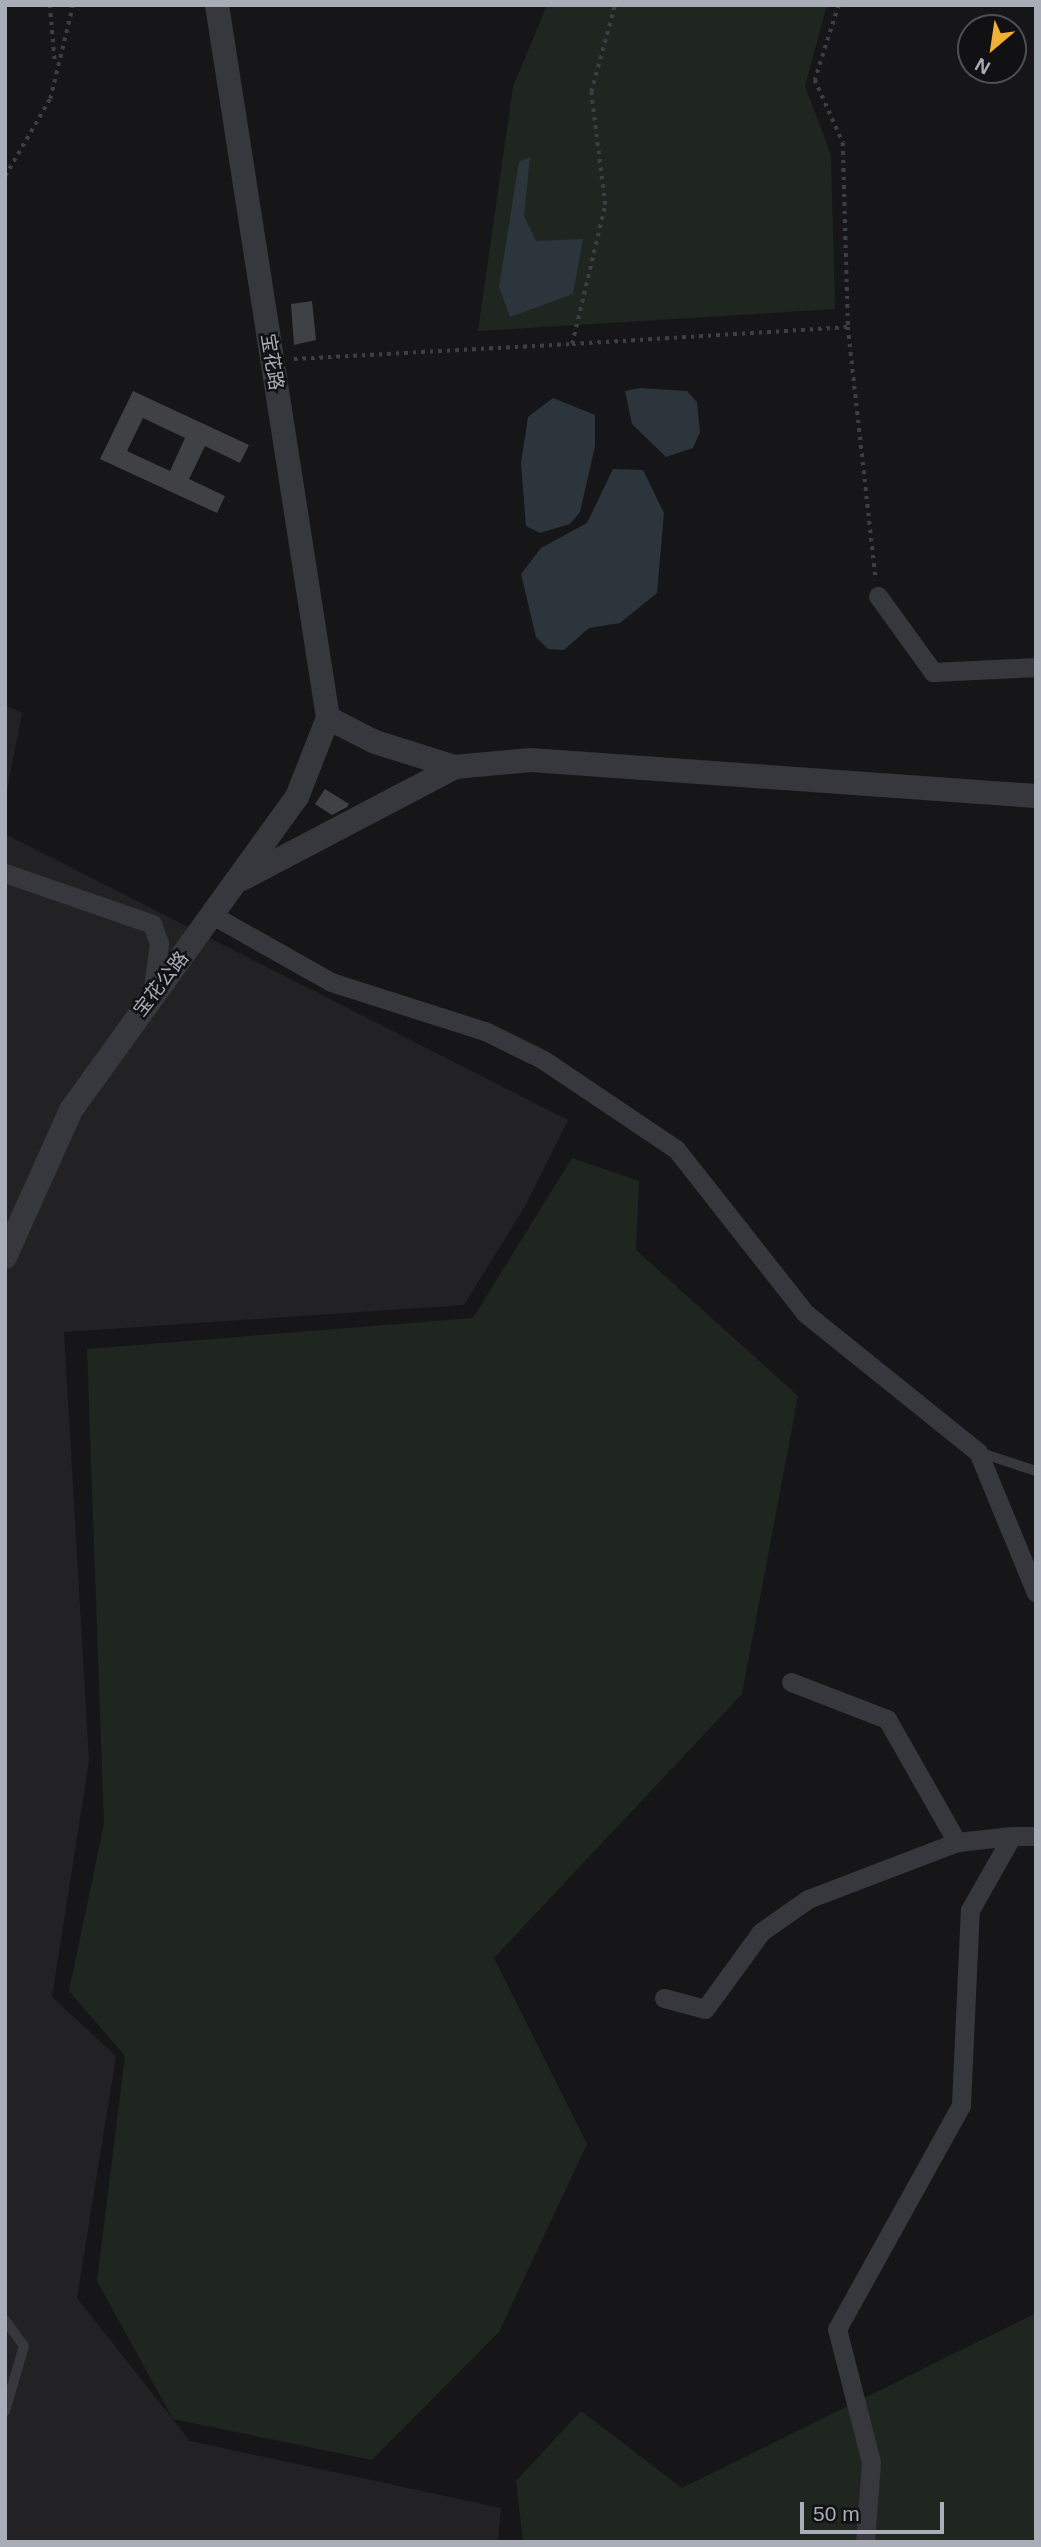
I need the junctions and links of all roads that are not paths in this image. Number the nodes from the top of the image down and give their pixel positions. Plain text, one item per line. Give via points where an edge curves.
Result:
1 (217, 5) edge
2 (878, 596) road end
3 (1036, 667) edge
4 (328, 718) junction
5 (455, 767) junction
6 (1036, 796) edge
7 (5, 873) edge
8 (239, 881) junction
9 (214, 916) junction
10 (152, 995) junction
11 (5, 1257) edge
12 (978, 1452) junction
13 (1036, 1471) edge
14 (1036, 1594) edge
15 (791, 1682) dead end
16 (1012, 1836) junction
17 (1036, 1836) edge
18 (957, 1842) junction
19 (664, 1998) dead end
20 (5, 2320) edge
21 (5, 2411) edge
22 (865, 2542) edge

1 - 4 street, 宝花路
2 - 3 street via 933,672
4 - 5 street via 375,742
4 - 8 street, 宝花公路 via 297,797
5 - 6 street via 531,760
5 - 8 street
7 - 10 street via 152,925 159,943
8 - 9 street, 宝花公路
9 - 10 street, 宝花公路
9 - 12 street via 331,982 485,1031 542,1059 676,1149 805,1313
10 - 11 street, 宝花公路 via 71,1110
12 - 13 lane
12 - 14 street
15 - 18 street via 887,1719
16 - 17 street
16 - 18 street
16 - 22 street via 970,1910 961,2105 837,2329 871,2462
18 - 19 street via 808,1899 761,1932 705,2009
20 - 21 lane via 24,2346

